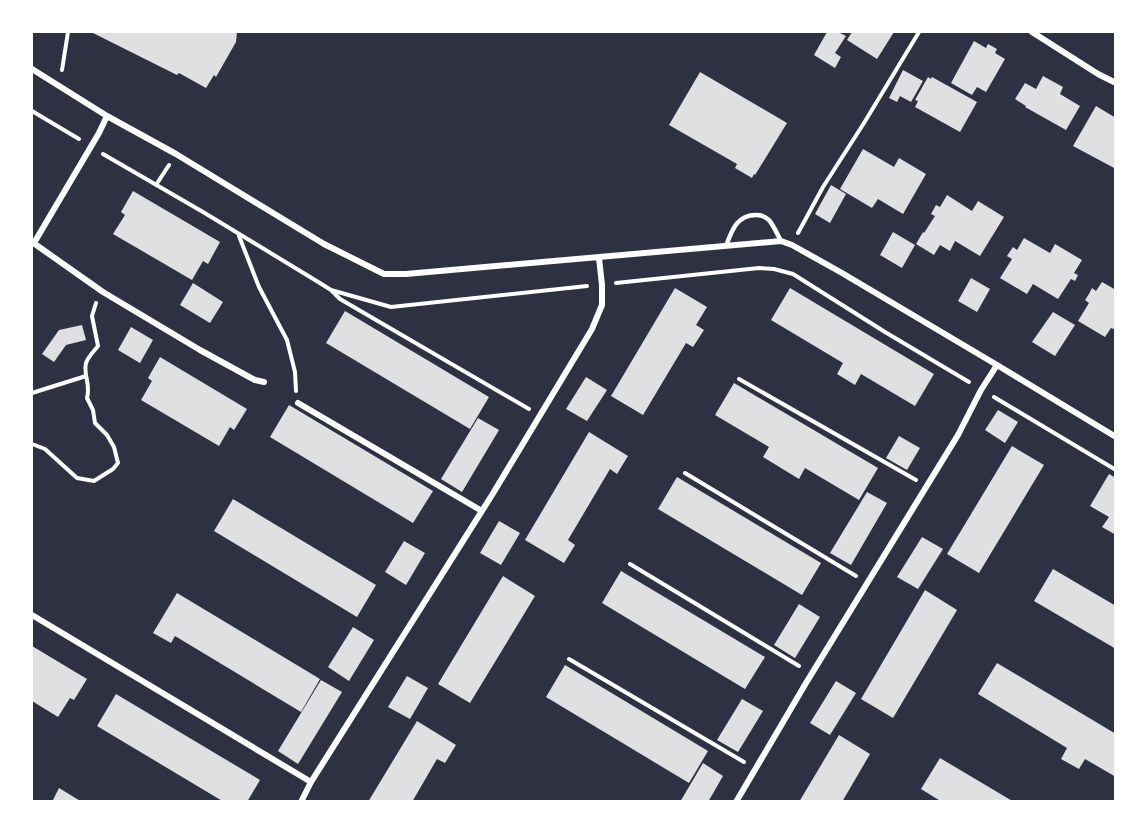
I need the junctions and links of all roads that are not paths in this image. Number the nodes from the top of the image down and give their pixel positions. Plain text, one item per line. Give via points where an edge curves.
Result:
1 (1032, 32) edge
2 (32, 69) edge
3 (1116, 83) edge
4 (107, 116) junction
5 (781, 241) junction
6 (33, 243) edge
7 (726, 246) junction
8 (599, 258) junction
9 (997, 365) junction
10 (264, 382) dead end
11 (298, 403) road end
12 (1116, 437) edge
13 (482, 512) junction
14 (32, 615) edge
15 (311, 783) junction
16 (301, 801) edge
17 (736, 801) edge

1 - 3 street
2 - 4 street
4 - 6 street
4 - 8 street via 324,244 384,274
5 - 7 street
5 - 7 lane via 768,219 749,215 731,231
5 - 9 street
6 - 10 street via 103,292 200,350
7 - 8 street
8 - 13 street via 602,305 592,329
9 - 12 street
9 - 17 street
11 - 13 street
13 - 15 street
14 - 15 street
15 - 16 street

